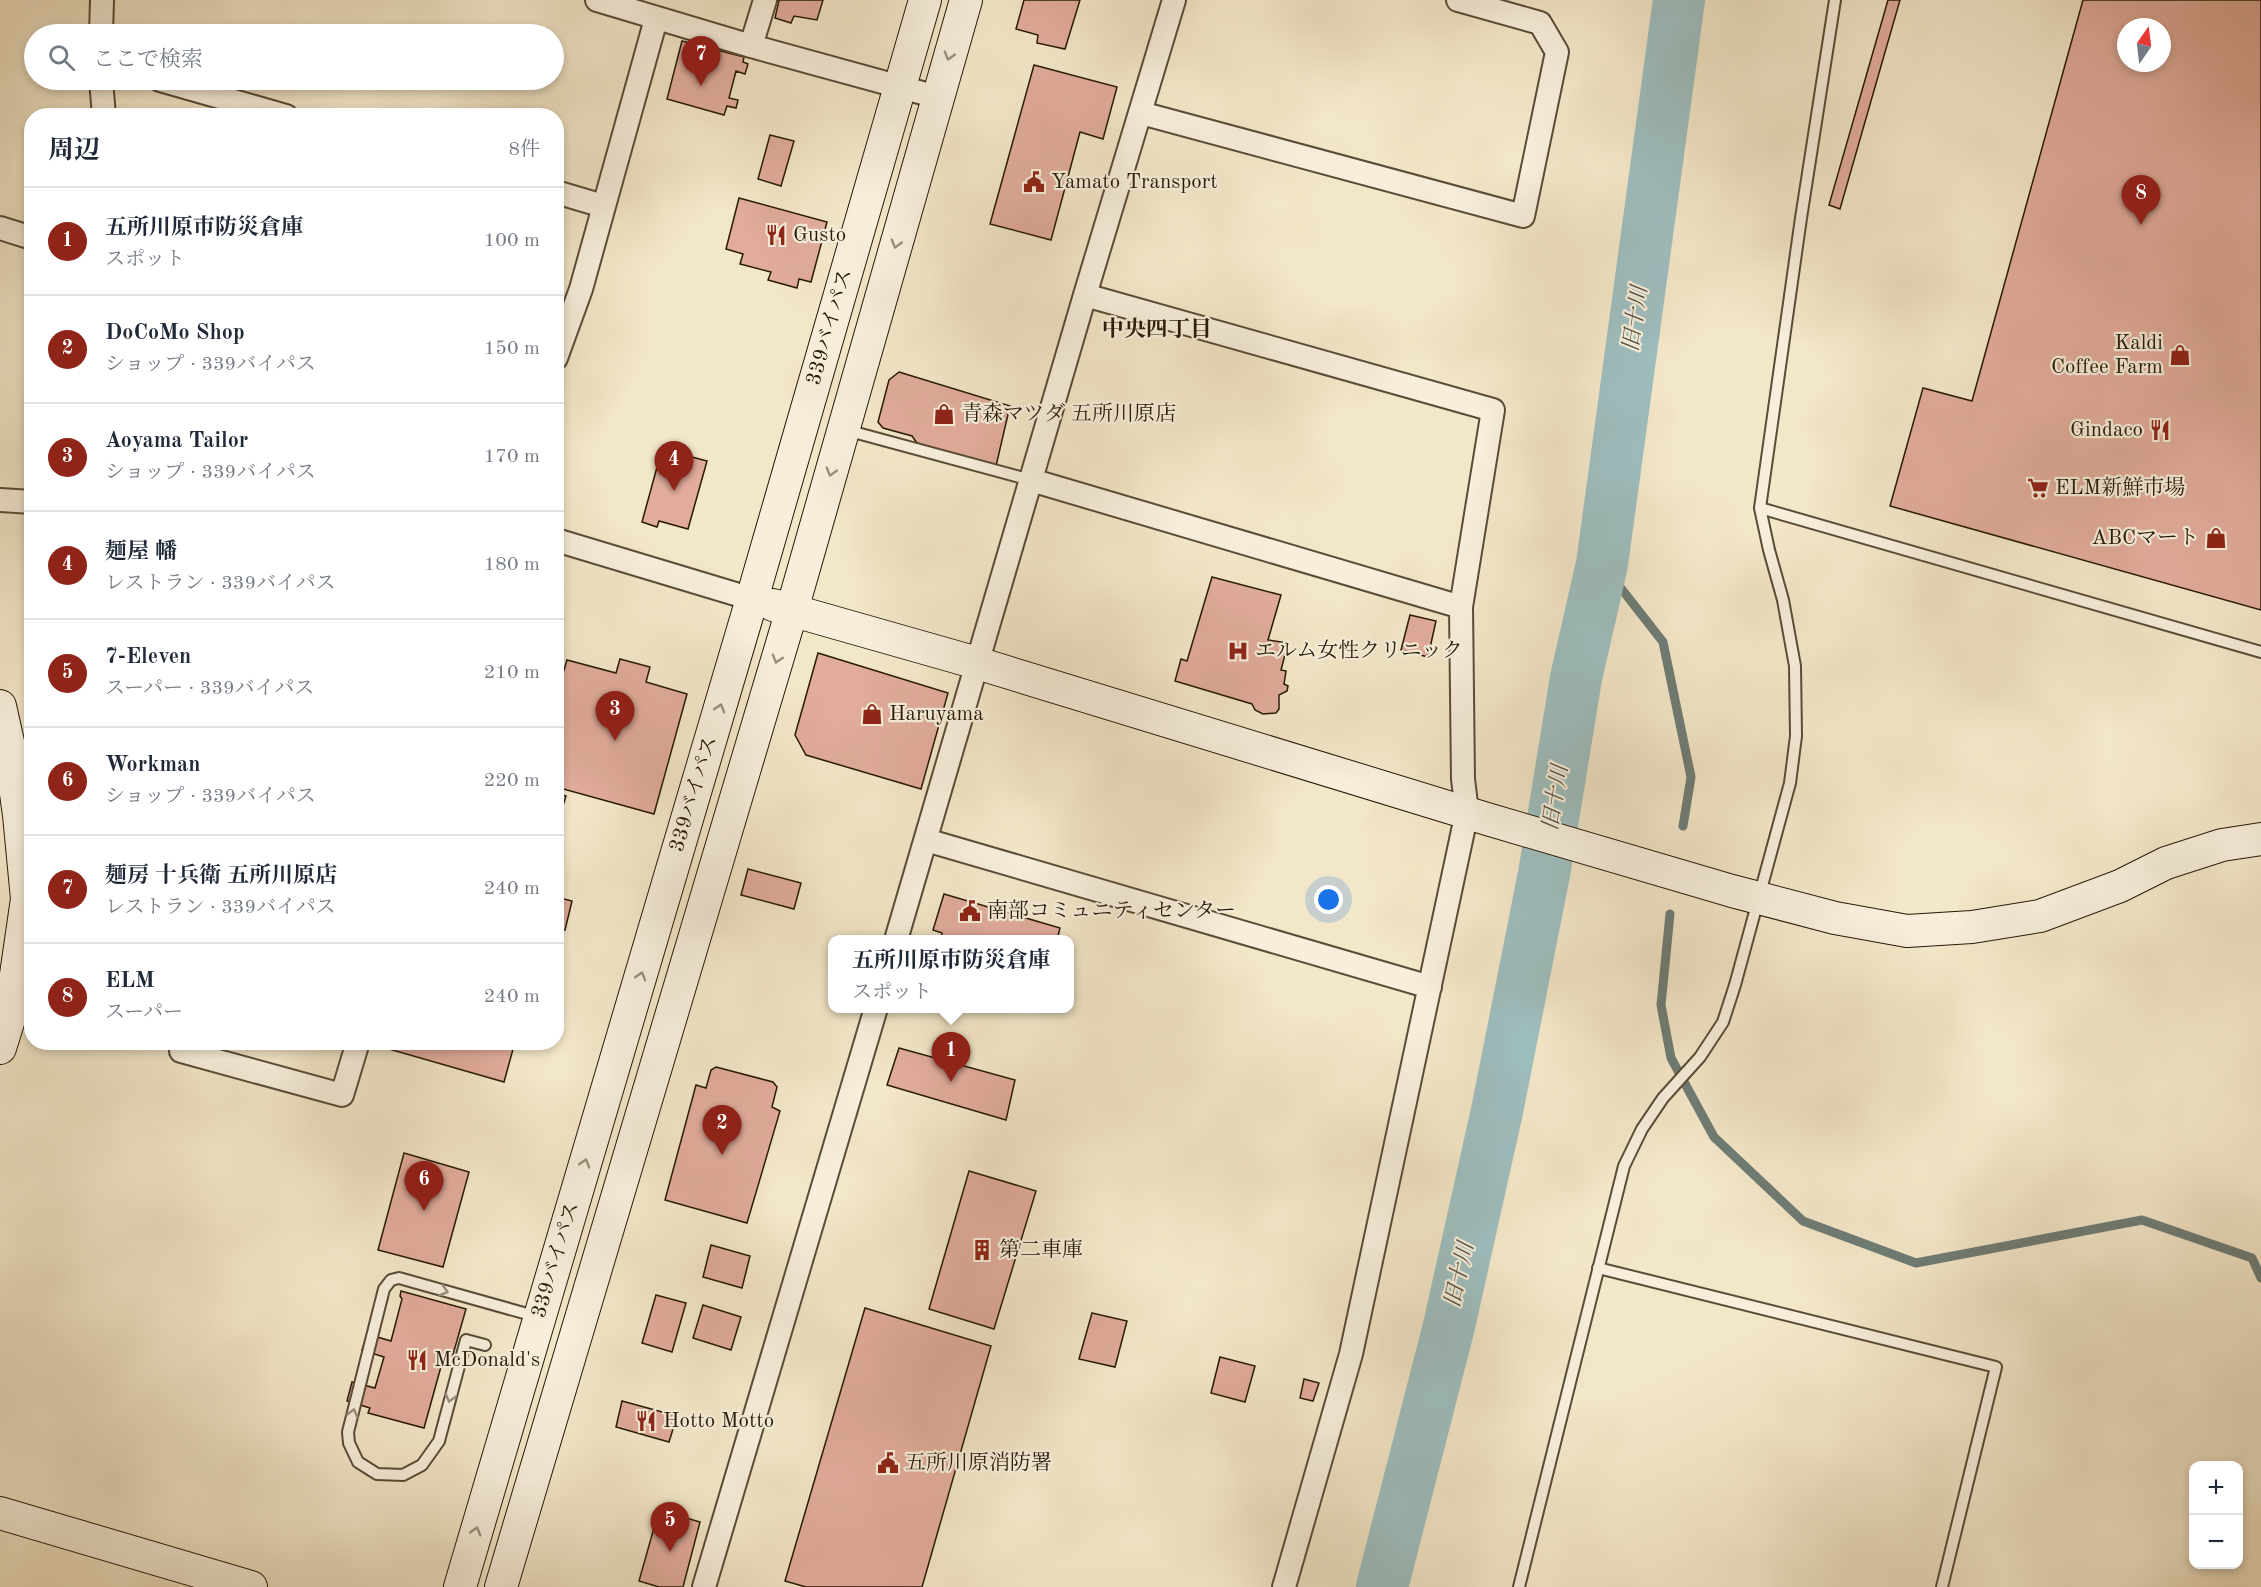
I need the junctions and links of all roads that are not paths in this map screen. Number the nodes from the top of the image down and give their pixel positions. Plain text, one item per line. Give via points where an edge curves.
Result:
1 (102, 0) edge
2 (597, 0) edge
3 (765, 0) edge
4 (925, 0) edge
5 (966, 0) edge
6 (1174, 0) edge
7 (1458, 0) edge
8 (1835, 0) edge
9 (656, 19) junction
10 (101, 24) edge
11 (751, 46) junction
12 (900, 86) junction
13 (102, 90) edge
14 (195, 90) edge
15 (937, 97) junction
16 (103, 108) edge
17 (258, 108) edge
18 (1141, 113) junction
19 (564, 194) edge
20 (603, 206) junction
21 (0, 228) edge
22 (24, 236) edge
23 (1085, 295) junction
24 (564, 336) edge
25 (843, 429) junction
26 (1031, 480) junction
27 (0, 500) edge
28 (24, 502) edge
29 (1760, 508) junction
30 (564, 542) edge
31 (752, 599) junction
32 (1461, 607) junction
33 (792, 610) junction
34 (2261, 652) edge
35 (977, 663) junction
36 (0, 706) edge
37 (1477, 816) junction
38 (2261, 839) edge
39 (926, 840) junction
40 (24, 868) edge
41 (1746, 895) junction
42 (24, 915) edge
43 (897, 935) edge
44 (1430, 987) junction
45 (875, 1013) edge
46 (5, 1014) edge
47 (0, 1048) edge
48 (181, 1050) edge
49 (356, 1050) edge
50 (1598, 1268) junction
51 (539, 1317) junction
52 (485, 1345) dead end
53 (0, 1514) edge
54 (194, 1579) edge
55 (251, 1587) edge
56 (459, 1587) edge
57 (501, 1587) edge
58 (704, 1587) edge
59 (1284, 1587) edge
60 (1519, 1587) edge
61 (1942, 1587) edge

1 - 10 street
2 - 9 street
3 - 11 street
4 - 12 street, 339バイパス
5 -> 15 street
6 - 18 street
7 - 18 street via 1540,23 1557,52 1523,216
8 - 29 lane
9 - 11 street
9 - 20 street
11 - 12 street
12 - 15 street
12 - 31 street, 339バイパス
13 - 16 street
14 - 17 street
15 -> 25 street
18 - 23 street
19 - 20 street
20 - 24 street
21 - 22 street
23 - 26 street
23 - 32 street via 1493,410
25 - 26 lane
25 -> 33 street
26 - 32 street
26 - 35 street
27 - 28 street
29 - 34 lane
29 - 41 lane via 1784,600 1795,666 1796,736 1790,783
30 - 31 street
31 - 33 street
51 -> 31 street, 339バイパス
32 - 37 street via 1463,779
33 - 35 street
33 -> 57 street
35 - 37 street
35 - 39 street
36 - 40 street via 10,751
37 - 41 street
37 - 44 street
38 - 41 street via 2222,845 2166,863 2040,916 1972,927 1907,931 1835,918
39 - 43 street
39 - 44 street
41 - 50 lane via 1723,1022 1642,1129 1624,1166
42 - 46 street
44 - 59 street via 1352,1354
45 - 58 street
46 - 47 street
48 - 49 street via 342,1095
50 - 60 lane
50 - 61 lane via 1996,1367
52 -> 51 lane via 466,1340 439,1441 422,1466 403,1475 377,1474 358,1462 348,1432 384,1289 391,1280 399,1278
56 -> 51 street, 339バイパス
53 - 54 street
54 - 55 street

